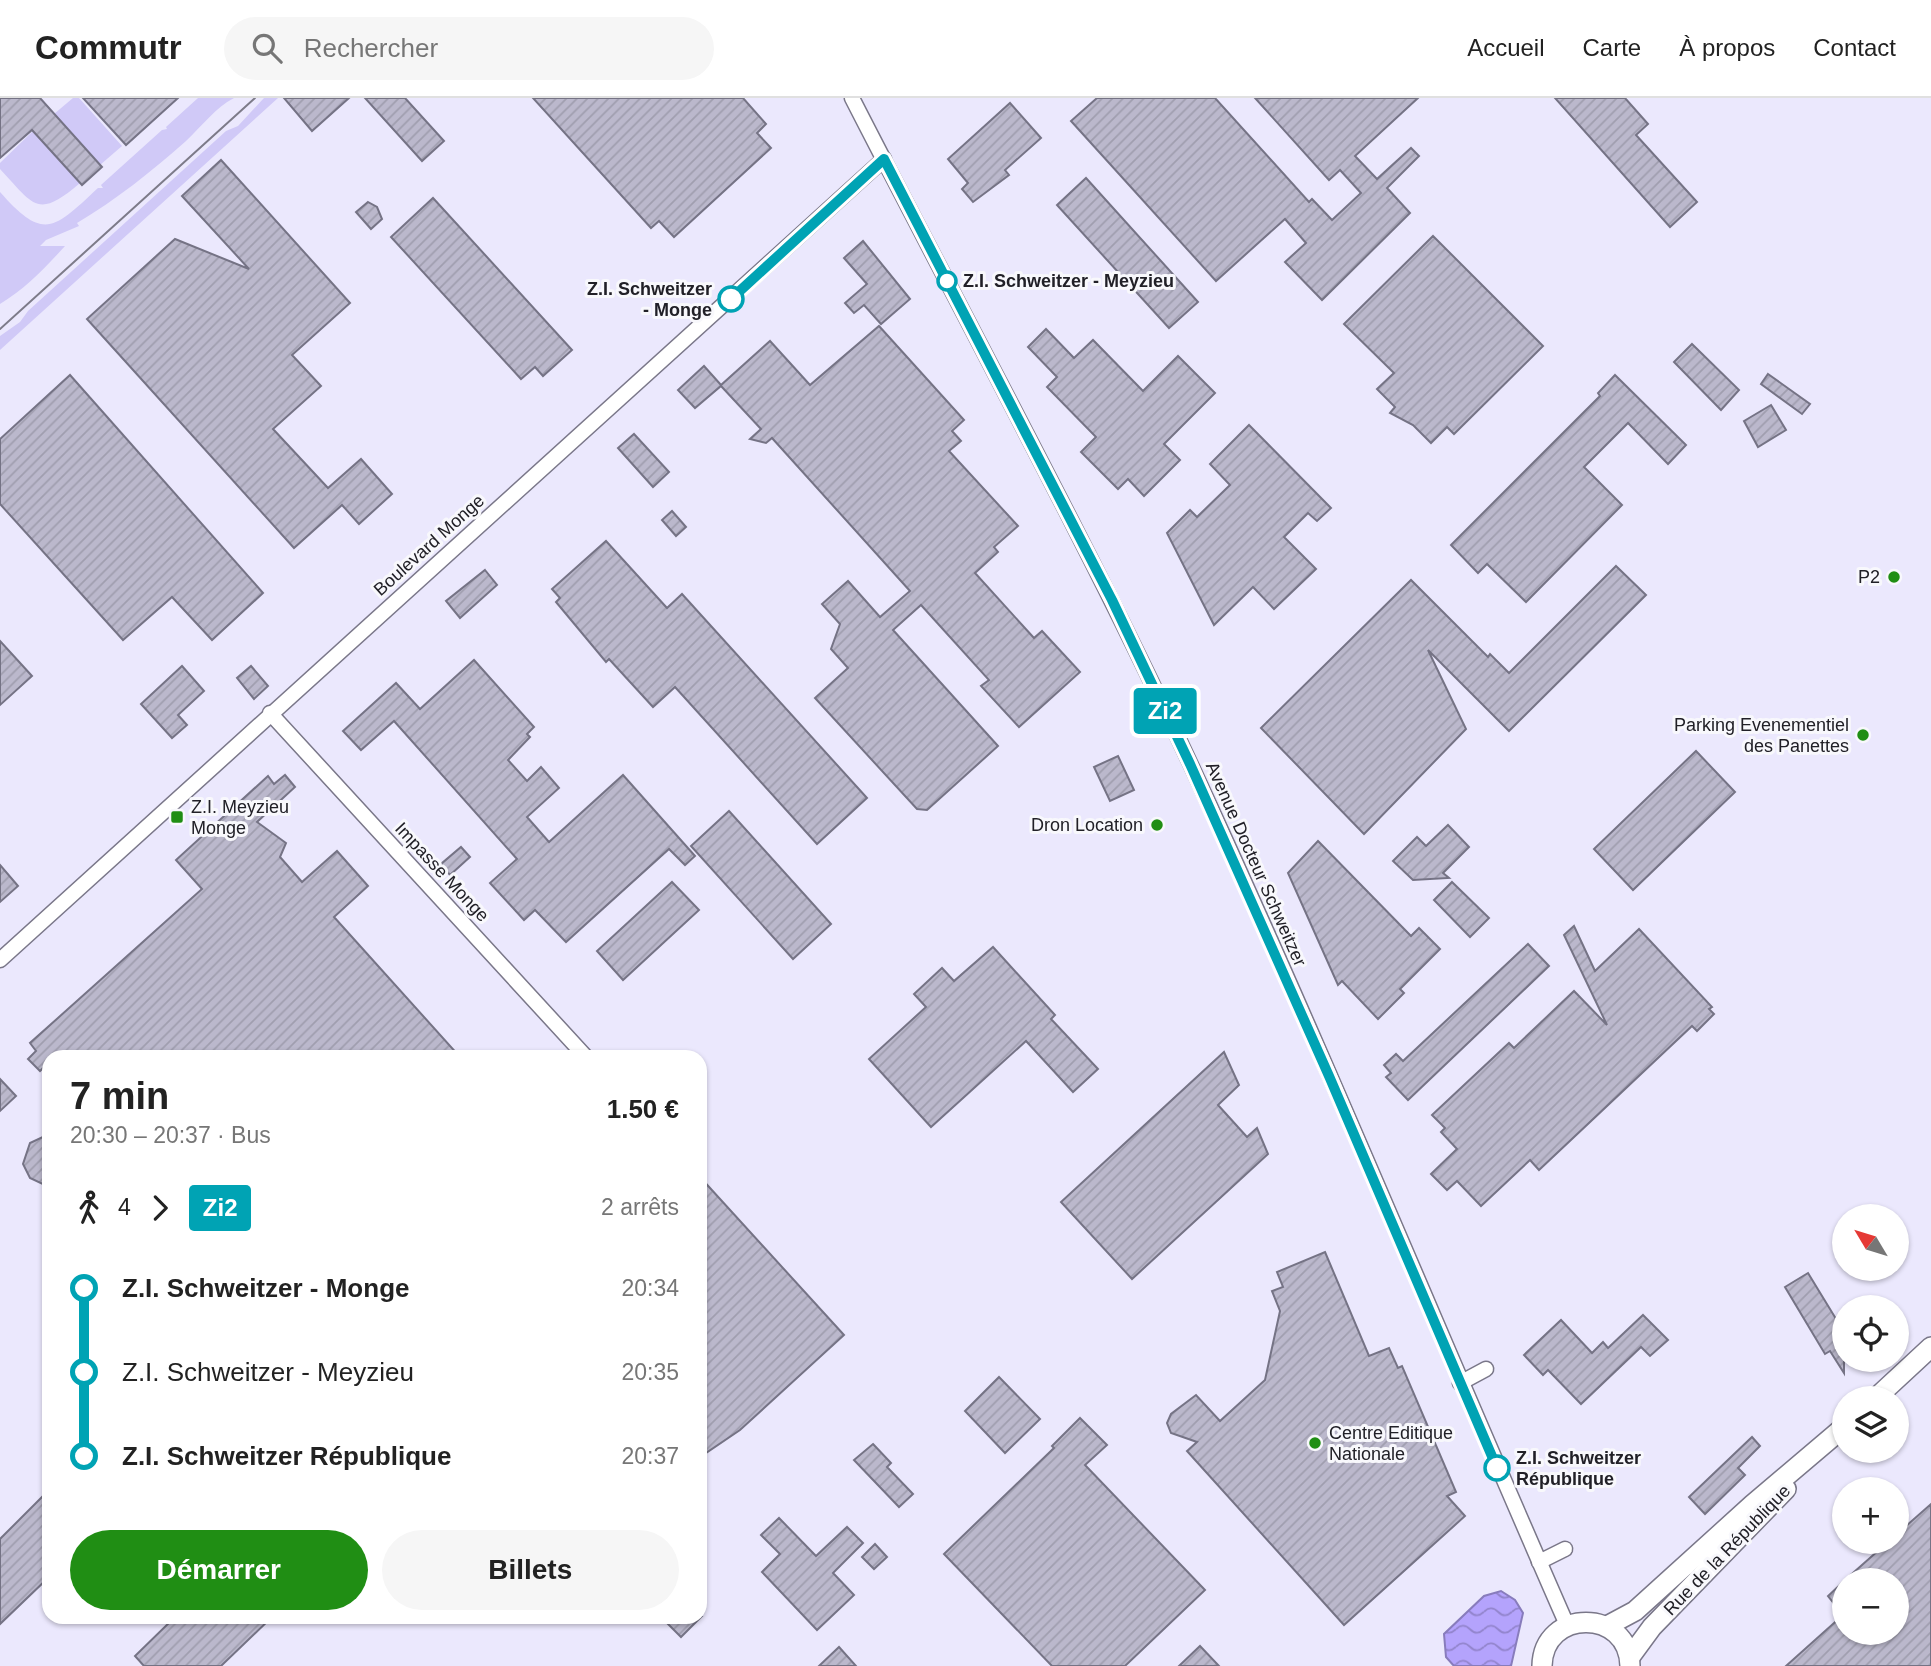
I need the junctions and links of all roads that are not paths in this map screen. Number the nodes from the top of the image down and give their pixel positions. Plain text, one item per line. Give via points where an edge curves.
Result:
1 (852, 98) edge
2 (884, 159) junction
3 (271, 713) junction
4 (0, 960) edge
5 (580, 1050) edge
6 (1931, 1347) edge
7 (1486, 1368) dead end
8 (1460, 1383) junction
9 (1889, 1386) edge
10 (1832, 1438) edge
11 (1826, 1444) junction
12 (1565, 1549) dead end
13 (1539, 1562) junction
14 (1567, 1625) junction
15 (1606, 1626) junction
16 (1630, 1662) edge
17 (1542, 1666) edge

1 - 2 street, Avenue Docteur Schweitzer
2 - 3 street, Boulevard Monge
2 - 8 street, Avenue Docteur Schweitzer via 1112,600 1190,764
3 - 4 street, Boulevard Monge
3 - 5 street, Impasse Monge
6 - 9 main road
7 - 8 street
8 - 13 street, Avenue Docteur Schweitzer
10 - 11 main road, Rue de la République
11 - 15 main road, Rue de la République via 1635,1611
11 - 16 main road, Rue de la République via 1754,1526 1652,1627
12 - 13 street
13 - 14 street, Avenue Docteur Schweitzer
14 - 15 main road via 1580,1621
14 - 17 main road via 1547,1645
15 - 16 main road via 1618,1633

